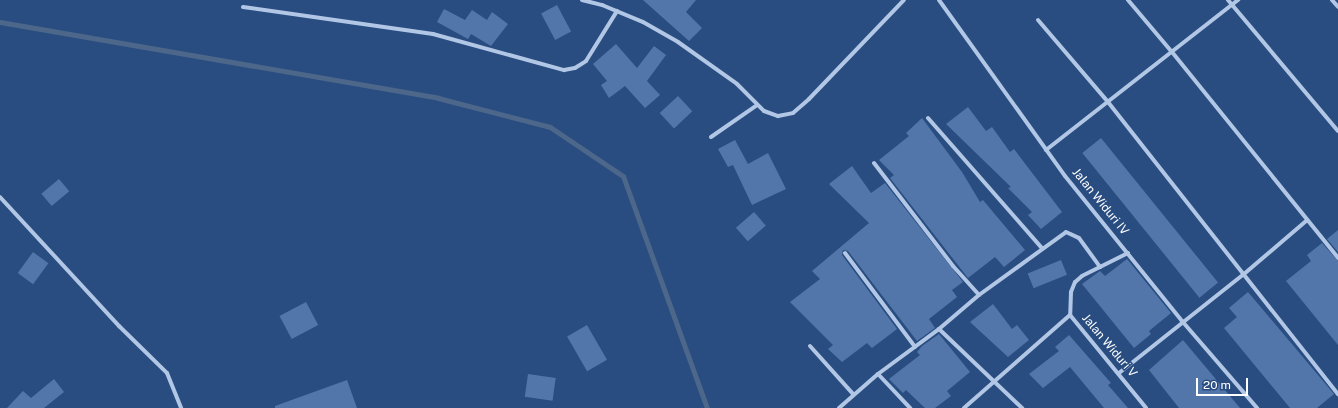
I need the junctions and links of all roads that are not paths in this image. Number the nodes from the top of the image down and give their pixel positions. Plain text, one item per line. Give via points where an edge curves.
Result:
1 (582, 0) edge
2 (904, 0) edge
3 (939, 0) edge
4 (1128, 0) edge
5 (1228, 0) edge
6 (1238, 0) edge
7 (1332, 0) edge
8 (1232, 5) junction
9 (243, 7) dead end
10 (1338, 7) edge
11 (617, 11) junction
12 (1038, 20) dead end
13 (1172, 52) junction
14 (1108, 102) junction
15 (757, 105) junction
16 (928, 118) dead end
17 (1338, 131) edge
18 (711, 137) dead end
19 (1046, 150) junction
20 (874, 163) dead end
21 (0, 197) edge
22 (1306, 221) junction
23 (1042, 248) junction
24 (845, 253) dead end
25 (1128, 253) junction
26 (1338, 258) edge
27 (1100, 267) junction
28 (1244, 274) junction
29 (979, 295) junction
30 (1070, 315) junction
31 (1182, 321) junction
32 (940, 329) junction
33 (810, 346) dead end
34 (915, 347) junction
35 (1119, 373) junction
36 (878, 374) junction
37 (994, 380) junction
38 (853, 394) junction
39 (1338, 394) edge
40 (181, 408) edge
41 (838, 408) edge
42 (910, 408) edge
43 (964, 408) edge
44 (1022, 408) edge
45 (1146, 408) edge
46 (1257, 408) edge

1 - 11 street
2 - 15 street via 799,109 778,116 771,115
3 - 19 street, Jalan Widuri IV
4 - 13 street
5 - 8 street
6 - 8 street
7 - 10 street
8 - 13 street
8 - 17 street
9 - 11 street via 434,34 564,70 575,68 586,61
11 - 15 street via 678,42 737,84
12 - 14 street
13 - 14 street
13 - 22 street
14 - 19 street
14 - 28 street
15 - 18 street
16 - 23 street
19 - 25 street, Jalan Widuri IV
20 - 29 street via 953,266
21 - 40 street via 119,326 167,373
22 - 26 street
22 - 28 street
23 - 27 street via 1066,232 1071,233 1079,238
23 - 29 street
24 - 34 street
25 - 27 street, Jalan Widuri V
25 - 31 street, Jalan Widuri IV
27 - 30 street, Jalan Widuri V via 1075,282 1070,292
28 - 31 street
28 - 39 street
29 - 32 street
30 - 35 street, Jalan Widuri V
30 - 37 street
31 - 35 street
31 - 46 street, Jalan Widuri IV
32 - 34 street
32 - 37 street
33 - 38 street
34 - 36 street
35 - 45 street, Jalan Widuri V
36 - 38 street
36 - 42 street
37 - 43 street
37 - 44 street
38 - 41 street

